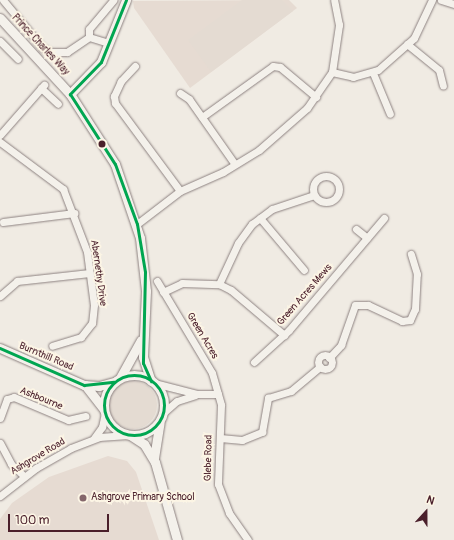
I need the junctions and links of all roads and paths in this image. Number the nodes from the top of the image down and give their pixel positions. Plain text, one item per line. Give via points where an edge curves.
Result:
1 (3, 0) edge
2 (113, 0) edge
3 (126, 0) edge
4 (334, 0) edge
5 (432, 0) edge
6 (440, 0) edge
7 (454, 4) edge
8 (0, 18) edge
9 (89, 37) junction
10 (109, 43) junction
11 (1, 44) edge
12 (407, 44) junction
13 (18, 59) dead end
14 (135, 66) dead end
15 (332, 72) junction
16 (373, 73) junction
17 (443, 86) dead end
18 (180, 93) dead end
19 (70, 94) junction
20 (316, 97) junction
21 (58, 104) dead end
22 (390, 114) dead end
23 (202, 117) junction
24 (0, 135) edge
25 (0, 142) edge
26 (234, 163) junction
27 (180, 191) junction
28 (314, 195) dead end
29 (74, 213) junction
30 (260, 218) junction
31 (384, 218) dead end
32 (4, 222) dead end
33 (137, 224) junction
34 (356, 229) dead end
35 (367, 238) junction
36 (412, 254) dead end
37 (304, 270) dead end
38 (90, 273) junction
39 (157, 281) dead end
40 (219, 284) junction
41 (163, 292) junction
42 (0, 296) edge
43 (144, 331) junction
44 (284, 335) junction
45 (52, 346) dead end
46 (0, 348) edge
47 (254, 362) dead end
48 (117, 380) junction
49 (153, 382) junction
50 (84, 384) junction
51 (197, 394) junction
52 (218, 394) junction
53 (104, 412) junction
54 (162, 415) junction
55 (86, 416) dead end
56 (0, 418) edge
57 (129, 435) junction
58 (220, 438) junction
59 (90, 440) junction
60 (0, 442) edge
61 (155, 462) junction
62 (24, 476) junction
63 (0, 496) edge
64 (177, 540) edge
65 (248, 540) edge

1 - 9 street via 43,48 51,52 67,52
2 - 9 street via 89,29
3 - 10 street
4 - 15 street via 339,25
5 - 12 street
6 - 7 street
8 - 19 street, Prince Charles Way
9 - 10 street
10 - 19 street via 95,71
11 - 13 street
12 - 16 street
12 - 17 street via 439,70
14 - 27 street via 121,80 114,96 115,103
15 - 16 street via 354,77
15 - 20 street
16 - 22 street
18 - 23 street
19 - 33 street, Prince Charles Way via 115,164
20 - 23 street via 284,71 273,66
20 - 26 street via 290,124
21 - 24 street via 42,86
23 - 26 street
25 - 29 street, Abernethy Drive via 59,185
26 - 27 street
27 - 33 street
28 - 30 street via 272,210
29 - 32 street
29 - 38 street, Abernethy Drive
30 - 37 street
30 - 40 street via 238,243
31 - 35 street, Green Acres Mews
33 - 43 street, Prince Charles Way via 145,272
34 - 35 street
35 - 44 street, Green Acres Mews
36 - 58 street via 417,274 415,309 410,320 402,321 368,305 355,305 341,345 329,358 330,367 320,367 292,391 268,398 262,432 242,440
38 - 42 street via 17,281
38 - 45 street, Abernethy Drive via 94,305 92,323 81,337
39 - 41 street, Green Acres
40 - 41 street via 182,283
40 - 44 street via 231,290
41 - 52 street, Green Acres via 212,373
43 - 48 street, Prince Charles Way
43 - 49 street, Prince Charles Way via 143,363
44 - 47 street, Green Acres Mews
46 - 50 street, Burnthill Road
48 - 49 street via 136,375
48 - 50 street, Burnthill Road via 99,386
48 - 53 street via 105,395
49 - 51 street
49 - 54 street via 164,400
50 - 53 street, Burnthill Road
51 - 52 street
51 - 54 street via 177,401
52 - 58 street, Glebe Road
53 - 57 street via 116,429
53 - 59 street, Ashgrove Road via 99,433
54 - 57 street via 145,433
54 - 61 street via 155,441
55 - 56 street, Ashbourne via 64,419 14,398 7,399
57 - 59 street, Ashgrove Road
57 - 61 street via 144,444
58 - 65 street, Glebe Road via 218,484 230,513
59 - 62 street, Ashgrove Road
60 - 62 street via 11,464
61 - 64 street
62 - 63 street, Ashgrove Road

